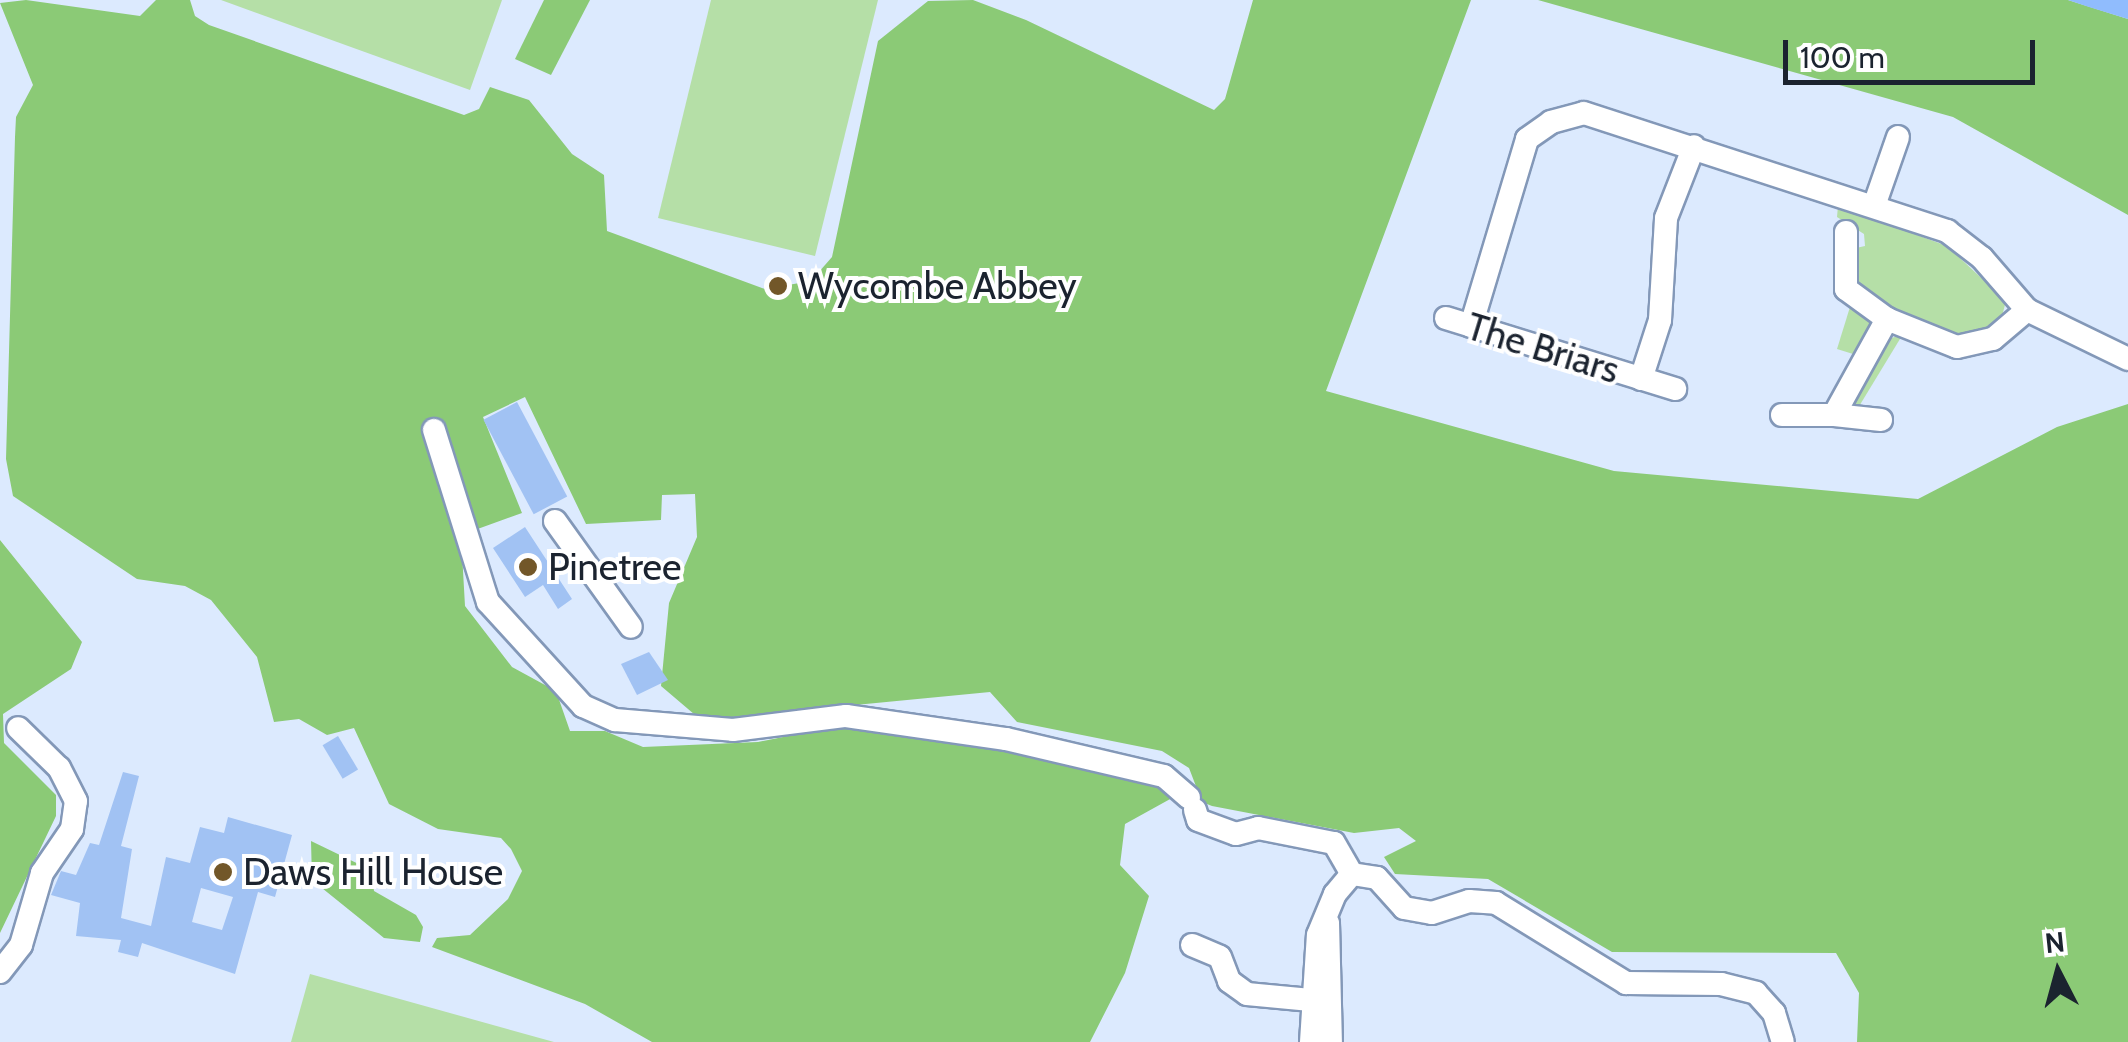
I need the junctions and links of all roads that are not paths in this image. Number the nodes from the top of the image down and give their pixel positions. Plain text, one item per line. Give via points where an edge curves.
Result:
1 (1898, 137) dead end
2 (1694, 146) junction
3 (1874, 206) junction
4 (1846, 232) dead end
5 (2027, 310) junction
6 (1446, 318) dead end
7 (1887, 319) junction
8 (1471, 326) junction
9 (2128, 358) edge
10 (1641, 378) junction
11 (1675, 389) dead end
12 (1790, 413) dead end
13 (1834, 414) junction
14 (1881, 420) dead end
15 (434, 430) dead end
16 (556, 520) dead end
17 (631, 628) dead end
18 (18, 728) dead end
19 (1352, 874) junction
20 (1327, 915) junction
21 (1192, 945) dead end
22 (0, 972) edge
23 (1311, 1000) junction
24 (1776, 1036) edge
25 (1311, 1042) edge
26 (1332, 1042) edge

1 - 3 street
2 - 3 street
2 - 8 street via 1584,114 1550,122 1527,139
2 - 10 street, The Briars via 1666,218 1660,320
3 - 5 street via 1947,231 1982,258
4 - 7 street via 1846,289
5 - 7 street via 1993,339 1956,346
5 - 9 street
6 - 8 street, The Briars
7 - 13 street
8 - 10 street, The Briars
10 - 11 street, The Briars
12 - 13 street
13 - 14 street
15 - 19 street via 488,602 583,706 616,720 694,727 733,730 846,716 1006,739 1164,776 1192,804 1198,820 1236,834 1258,828 1334,843
16 - 17 street
18 - 22 street via 59,768 76,801 72,829 42,873 21,945
19 - 20 street
19 - 24 street via 1377,878 1404,908 1432,913 1469,901 1496,903 1626,983 1721,984 1756,993
20 - 23 street
20 - 26 street
21 - 23 street via 1220,957 1229,981 1247,994
23 - 25 street

